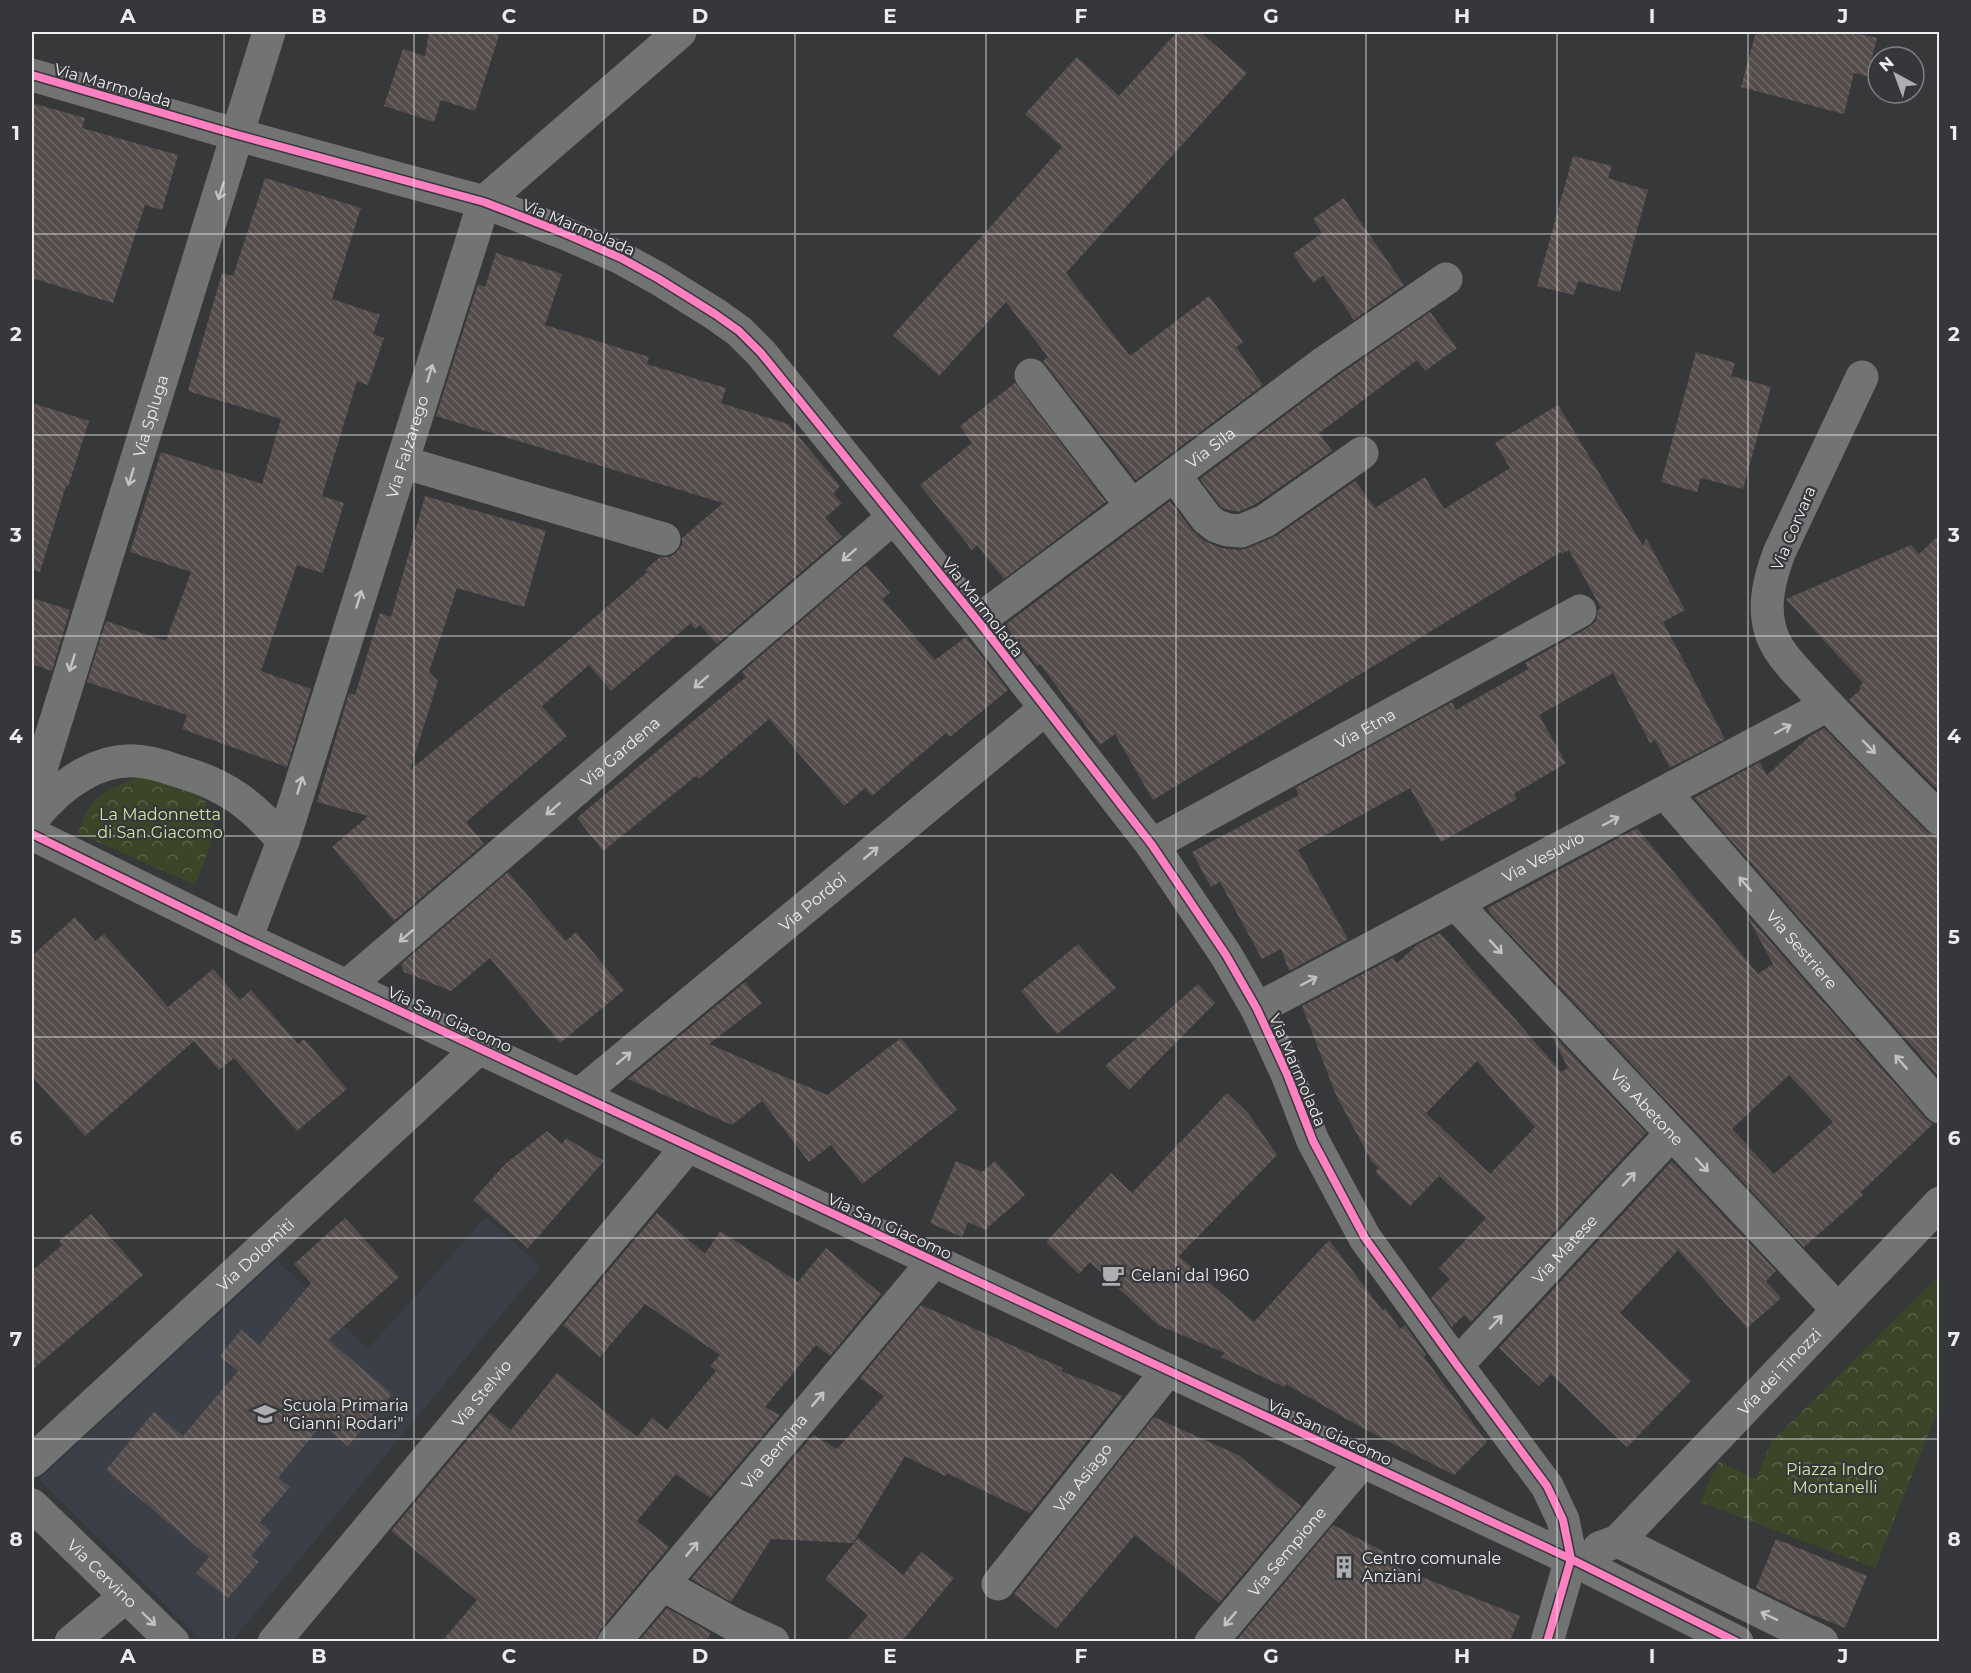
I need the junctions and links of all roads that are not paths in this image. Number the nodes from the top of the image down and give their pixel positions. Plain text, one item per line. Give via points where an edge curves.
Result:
1 (269, 32) edge
2 (680, 32) edge
3 (32, 75) edge
4 (238, 135) junction
5 (484, 202) junction
6 (1446, 279) dead end
7 (1031, 375) dead end
8 (1862, 377) dead end
9 (1362, 453) dead end
10 (402, 462) junction
11 (1174, 476) junction
12 (1132, 507) junction
13 (894, 517) junction
14 (664, 539) dead end
15 (1580, 611) dead end
16 (978, 621) junction
17 (1828, 705) junction
18 (1045, 709) junction
19 (1665, 792) junction
20 (32, 798) edge
21 (1940, 819) edge
22 (32, 820) edge
23 (32, 834) edge
24 (283, 841) junction
25 (1152, 845) junction
26 (1456, 904) junction
27 (246, 939) junction
28 (347, 986) junction
29 (1257, 1008) junction
30 (479, 1048) junction
31 (579, 1095) junction
32 (1940, 1107) edge
33 (1671, 1134) junction
34 (688, 1146) junction
35 (1940, 1203) edge
36 (934, 1262) junction
37 (1838, 1310) junction
38 (1457, 1365) junction
39 (1168, 1370) junction
40 (32, 1461) edge
41 (1362, 1462) junction
42 (32, 1506) edge
43 (1618, 1541) junction
44 (1571, 1559) junction
45 (663, 1584) junction
46 (998, 1584) dead end
47 (126, 1596) junction
48 (71, 1641) edge
49 (173, 1641) edge
50 (274, 1641) edge
51 (614, 1641) edge
52 (773, 1641) edge
53 (1211, 1641) edge
54 (1547, 1641) edge
55 (1737, 1641) edge
56 (1822, 1641) edge

1 - 4 street, Via Spluga
2 - 5 street
3 - 4 street, Via Marmolada
4 - 5 street, Via Marmolada
4 -> 20 street, Via Spluga
10 -> 5 street, Via Falzarego
5 - 13 street, Via Marmolada via 621,258 739,331 771,364
6 - 11 street, Via Sila via 1325,362
7 - 12 street
8 - 17 street, Via Corvara via 1779,554 1767,606 1770,630 1778,647
9 - 11 street via 1265,521 1241,531 1222,528 1207,519
10 - 14 street
24 -> 10 street, Via Falzarego
11 - 12 street, Via Sila
12 - 16 street, Via Sila
13 - 16 street, Via Marmolada
13 -> 28 street, Via Gardena
15 - 25 street, Via Etna
16 - 18 street, Via Marmolada
19 -> 17 street, Via Vesuvio
17 -> 21 street, Via Corvara
18 - 25 street, Via Marmolada
31 -> 18 street, Via Pordoi
26 -> 19 street, Via Vesuvio
32 -> 19 street, Via Sestriere
22 - 24 street via 58,792 87,771 112,764 149,762 201,778 230,792 259,814
23 - 27 street, Via San Giacomo
24 - 27 street, Via Falzarego
25 - 29 street, Via Marmolada
29 -> 26 street, Via Vesuvio
26 -> 33 street, Via Abetone
27 - 28 street, Via San Giacomo
28 - 30 street, Via San Giacomo
29 - 38 street, Via Marmolada via 1313,1141 1351,1214
30 - 31 street, Via San Giacomo
30 - 40 street, Via Dolomiti
31 - 34 street, Via San Giacomo
33 -> 37 street, Via Abetone
38 -> 33 street, Via Matese
34 - 36 street, Via San Giacomo
34 - 50 street, Via Stelvio
35 - 37 street, Via dei Tinozzi
36 - 39 street, Via San Giacomo
45 -> 36 street, Via Bernina
37 - 43 street, Via dei Tinozzi
38 - 44 street, Via Marmolada via 1547,1486 1563,1520
39 - 41 street, Via San Giacomo
39 - 46 street, Via Asiago
41 - 44 street, Via San Giacomo
41 -> 53 street, Via Sempione
42 - 47 street, Via Cervino
43 - 44 street
56 -> 43 street
44 - 54 street
44 - 55 street, Via San Giacomo
45 - 51 street, Via Bernina
45 - 52 street via 732,1624
47 - 48 street
47 -> 49 street, Via Cervino

